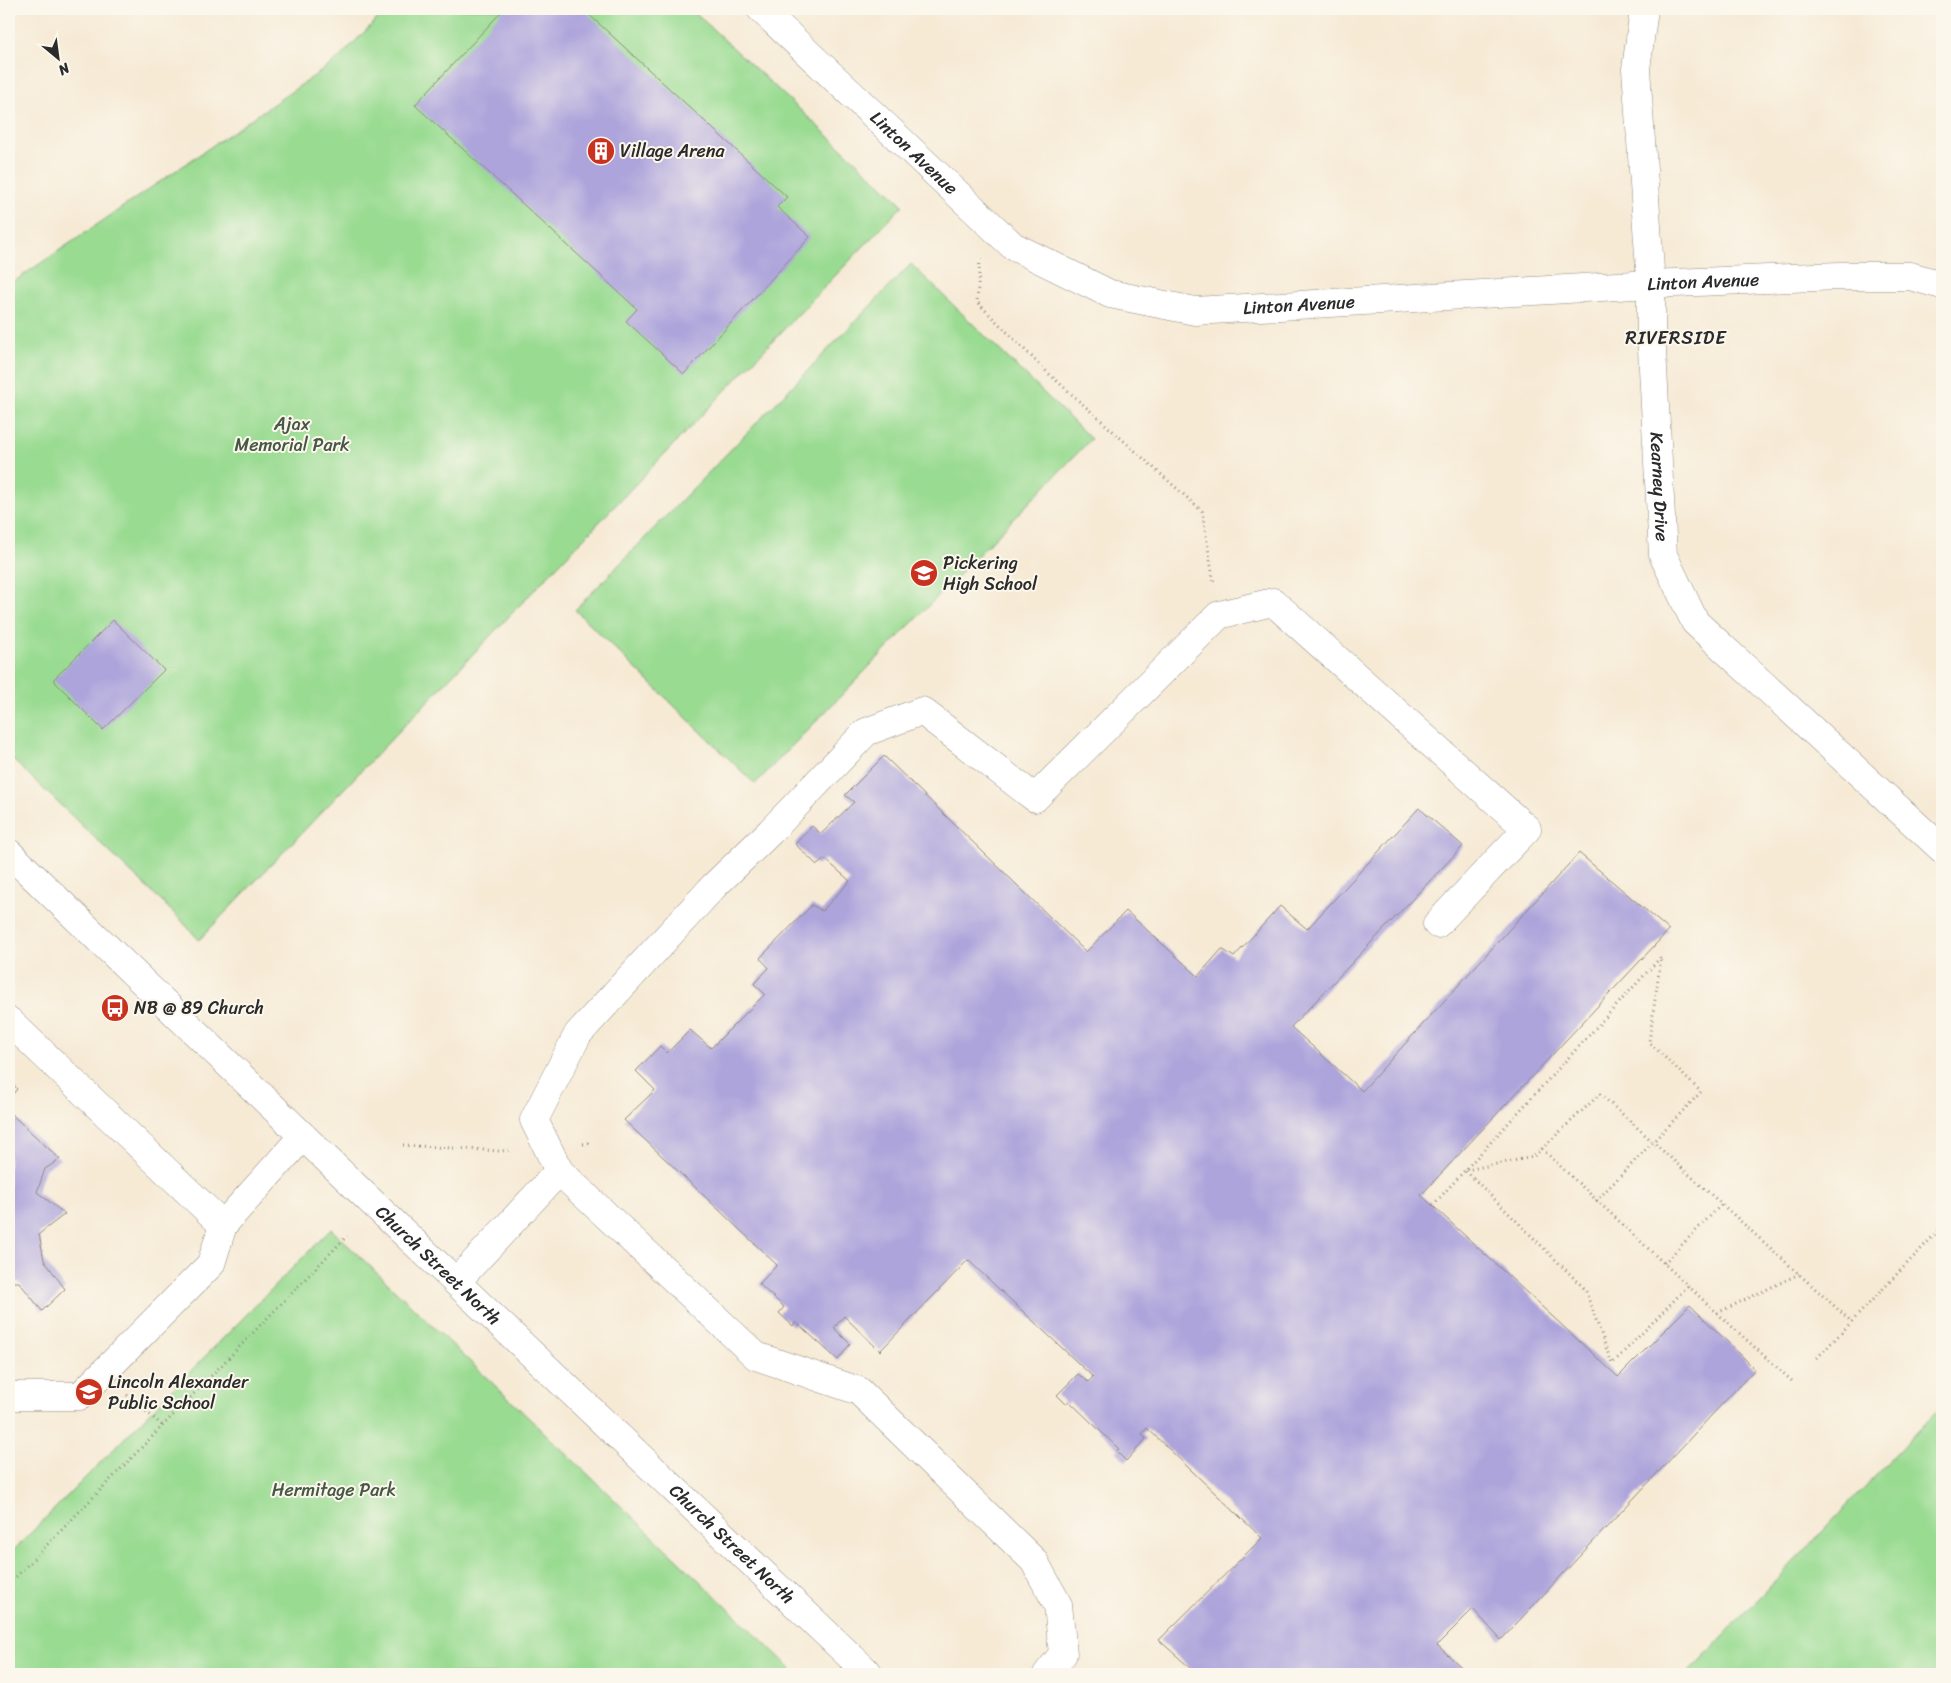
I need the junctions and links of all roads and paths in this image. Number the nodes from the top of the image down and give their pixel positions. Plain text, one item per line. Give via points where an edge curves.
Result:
1 (761, 9) edge
2 (1644, 9) edge
3 (980, 258) dead end
4 (1650, 284) junction
5 (1942, 285) edge
6 (1219, 615) junction
7 (1942, 849) edge
8 (9, 854) edge
9 (1437, 924) dead end
10 (9, 1021) edge
11 (303, 1136) junction
12 (1653, 1142) junction
13 (590, 1143) dead end
14 (403, 1145) dead end
15 (547, 1147) junction
16 (1542, 1149) junction
17 (559, 1171) junction
18 (1466, 1171) junction
19 (1596, 1201) junction
20 (1722, 1204) junction
21 (1433, 1206) dead end
22 (223, 1225) junction
23 (1942, 1227) edge
24 (346, 1236) dead end
25 (1664, 1263) junction
26 (1799, 1274) junction
27 (456, 1282) junction
28 (1688, 1286) junction
29 (1717, 1313) junction
30 (1852, 1322) junction
31 (1817, 1358) dead end
32 (102, 1373) junction
33 (1793, 1382) dead end
34 (9, 1396) edge
35 (162, 1426) junction
36 (9, 1584) edge
37 (869, 1674) edge
38 (1047, 1674) edge

1 - 4 street, Linton Avenue via 1012,246 1110,294 1195,311
2 - 4 street, Kearney Drive via 1636,69
3 - 6 path via 977,302 1048,373 1202,511
4 - 5 street, Linton Avenue via 1910,276
4 - 7 street, Kearney Drive via 1663,555 1695,622
6 - 9 street via 1273,602 1527,829
6 - 15 street via 1035,798 922,711 866,732 714,886 578,1034 534,1120
8 - 11 street, Church Street North
10 - 22 street
11 - 22 street
11 - 27 street, Church Street North
12 - 16 path via 1600,1094
12 - 18 path via 1701,1092 1649,1042 1661,957
12 - 19 path
12 - 20 path
13 - 15 path
14 - 15 path via 499,1151
15 - 17 street
16 - 18 path via 1533,1157
16 - 19 path
17 - 27 street
17 - 38 street via 756,1356 859,1391 1034,1561 1058,1605 1063,1654
18 - 21 path
18 - 28 path via 1585,1289 1612,1364
19 - 25 path
20 - 25 path
20 - 26 path
22 - 32 street via 211,1264
23 - 30 path
24 - 35 path
25 - 28 path
26 - 29 path
26 - 30 path
27 - 37 street, Church Street North
28 - 29 path
29 - 33 path
30 - 31 path
32 - 34 street via 80,1396
32 - 35 path
35 - 36 path

